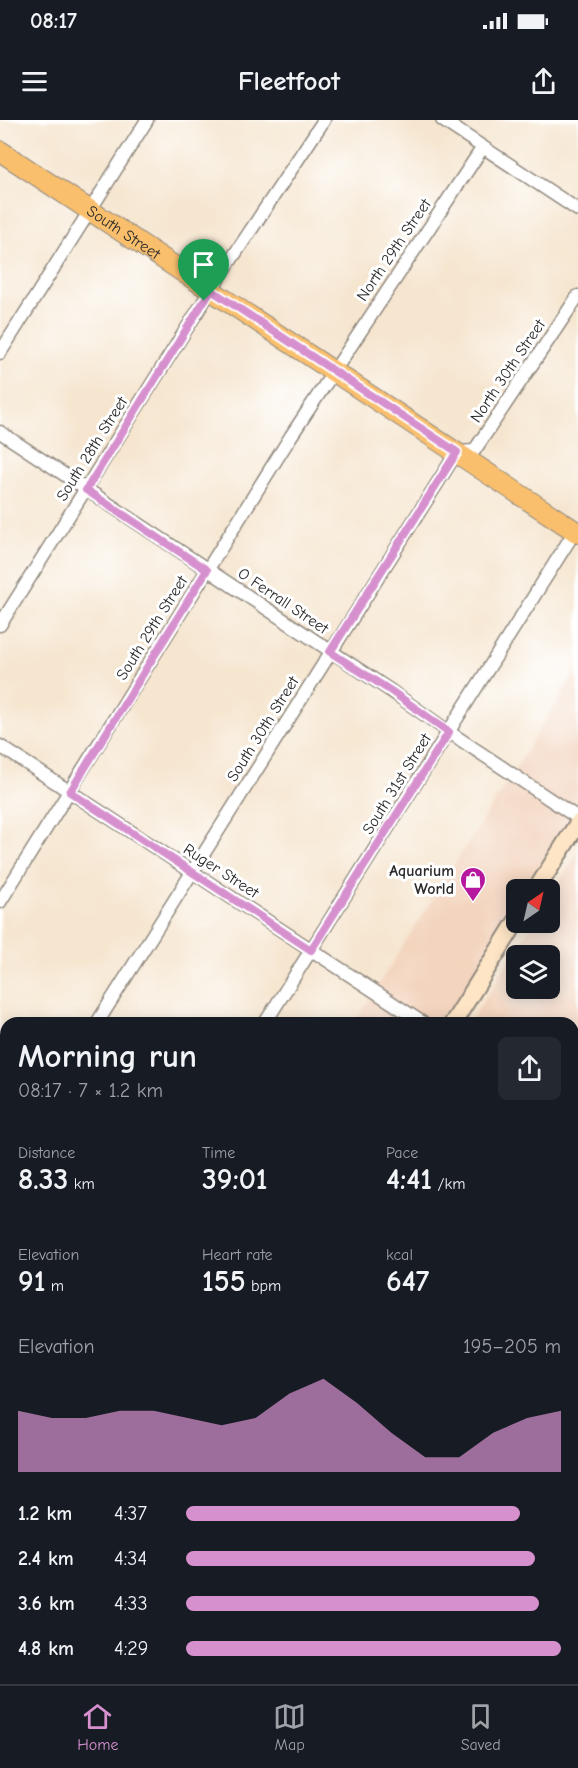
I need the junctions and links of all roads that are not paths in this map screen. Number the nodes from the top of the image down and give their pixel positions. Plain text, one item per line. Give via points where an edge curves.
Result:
1 (147, 120) edge
2 (324, 120) edge
3 (442, 120) edge
4 (483, 147) junction
5 (0, 151) edge
6 (90, 210) junction
7 (578, 210) edge
8 (211, 290) junction
9 (578, 296) edge
10 (0, 353) edge
11 (333, 371) junction
12 (0, 432) edge
13 (457, 452) junction
14 (86, 490) junction
15 (577, 532) edge
16 (207, 570) junction
17 (0, 625) edge
18 (330, 652) junction
19 (449, 732) junction
20 (0, 746) edge
21 (70, 792) junction
22 (578, 818) edge
23 (578, 823) edge
24 (193, 872) junction
25 (543, 879) edge
26 (0, 902) edge
27 (509, 933) edge
28 (311, 950) junction
29 (101, 1017) edge
30 (269, 1017) edge
31 (414, 1017) edge
32 (457, 1017) edge

1 - 6 street
2 - 8 street, South 28th Street
3 - 4 street
4 - 7 street
4 - 11 street, North 29th Street
5 - 6 main road, South Street
6 - 8 main road, South Street
6 - 10 street
8 - 11 main road, South Street
8 - 14 street, South 28th Street
9 - 13 street, North 30th Street via 474,451
11 - 13 main road, South Street
11 - 16 street, South 29th Street
12 - 14 street, O Ferrall Street
13 - 15 main road, South Street
13 - 18 street, South 30th Street
14 - 16 street, O Ferrall Street
14 - 17 street, South 28th Street
15 - 19 street, South 31st Street
16 - 18 street, O Ferrall Street
16 - 21 street, South 29th Street
18 - 19 street, O Ferrall Street
18 - 24 street, South 30th Street
19 - 22 street, O Ferrall Street
19 - 28 street, South 31st Street
20 - 21 street, Ruger Street
21 - 24 street, Ruger Street
21 - 26 street, South 29th Street
23 - 25 street
24 - 28 street, Ruger Street
24 - 29 street, South 30th Street
27 - 32 street
28 - 30 street, South 31st Street
28 - 31 street, Ruger Street

